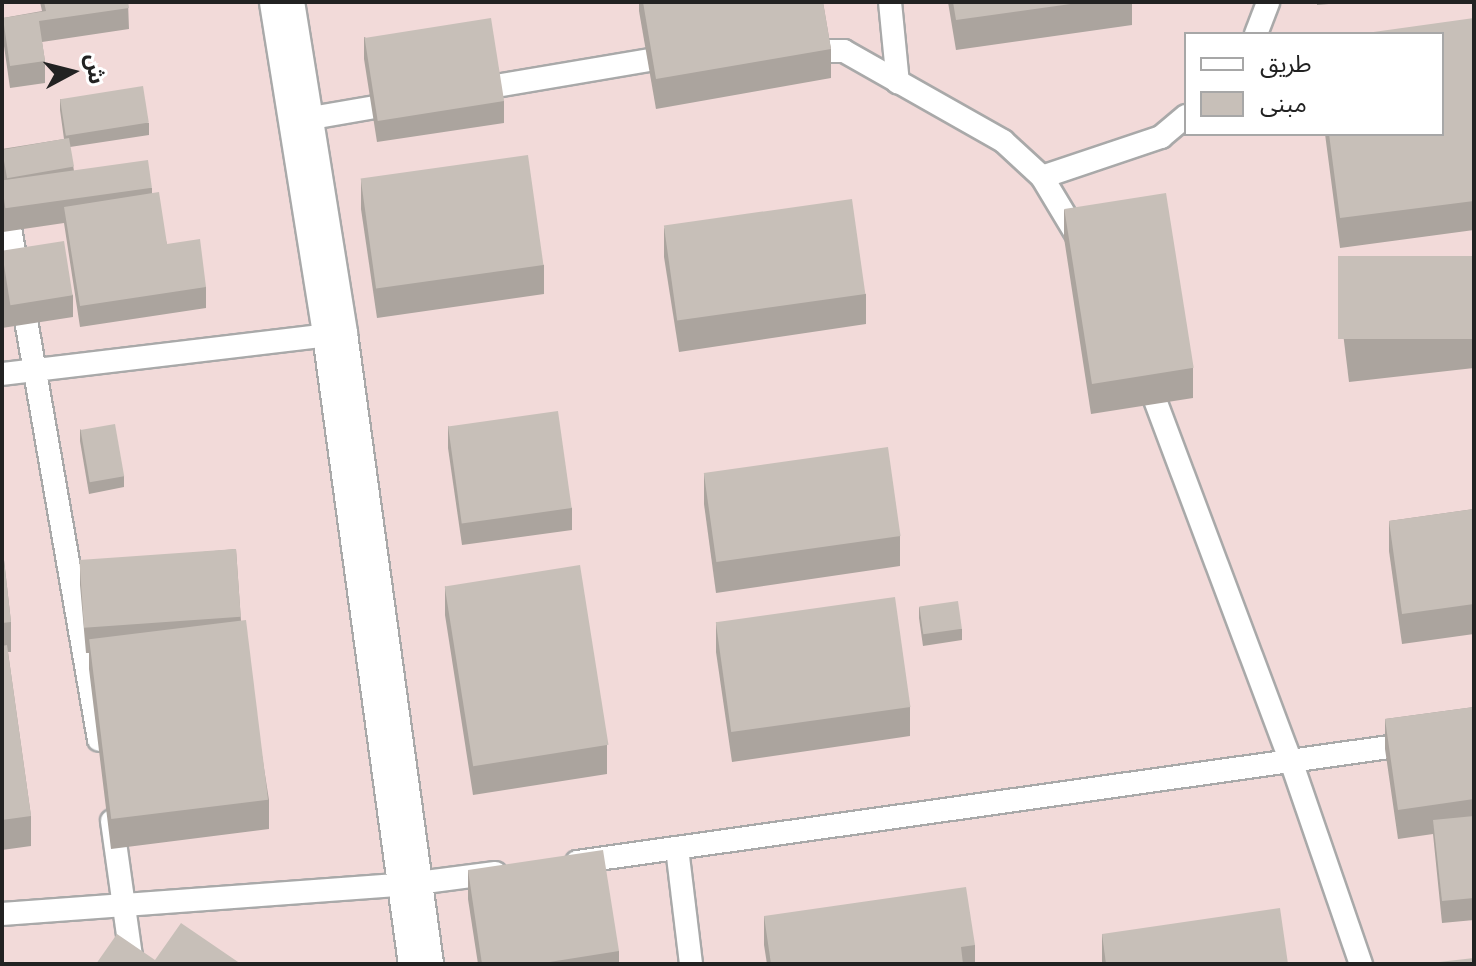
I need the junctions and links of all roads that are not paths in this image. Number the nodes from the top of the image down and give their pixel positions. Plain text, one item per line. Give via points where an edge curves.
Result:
1 (282, 2) edge
2 (890, 2) edge
3 (1268, 2) edge
4 (1257, 32) edge
5 (700, 51) edge
6 (787, 51) edge
7 (898, 83) junction
8 (454, 93) edge
9 (423, 99) edge
10 (1184, 118) edge
11 (300, 120) junction
12 (1042, 177) junction
13 (2, 182) edge
14 (1089, 254) edge
15 (335, 334) junction
16 (1136, 354) edge
17 (37, 369) junction
18 (2, 374) edge
19 (1474, 735) edge
20 (1291, 761) junction
21 (104, 768) edge
22 (109, 799) edge
23 (677, 848) junction
24 (551, 865) edge
25 (520, 869) edge
26 (410, 884) junction
27 (126, 907) junction
28 (2, 914) edge
29 (132, 964) edge
30 (421, 964) edge
31 (691, 964) edge
32 (1361, 964) edge

1 - 11 street
2 - 7 lane
3 - 4 lane
5 - 8 lane
6 - 7 lane via 844,51
7 - 12 lane via 1003,141
9 - 11 lane
10 - 12 lane via 1161,137
11 - 15 street
12 - 14 lane
13 - 17 lane
15 - 17 lane
15 - 26 street
16 - 20 lane
17 - 18 lane
17 - 21 lane
19 - 20 lane
20 - 23 lane
20 - 32 lane
22 - 27 lane
23 - 24 lane
23 - 31 lane
25 - 26 lane
26 - 27 lane
26 - 30 street
27 - 28 lane
27 - 29 lane

